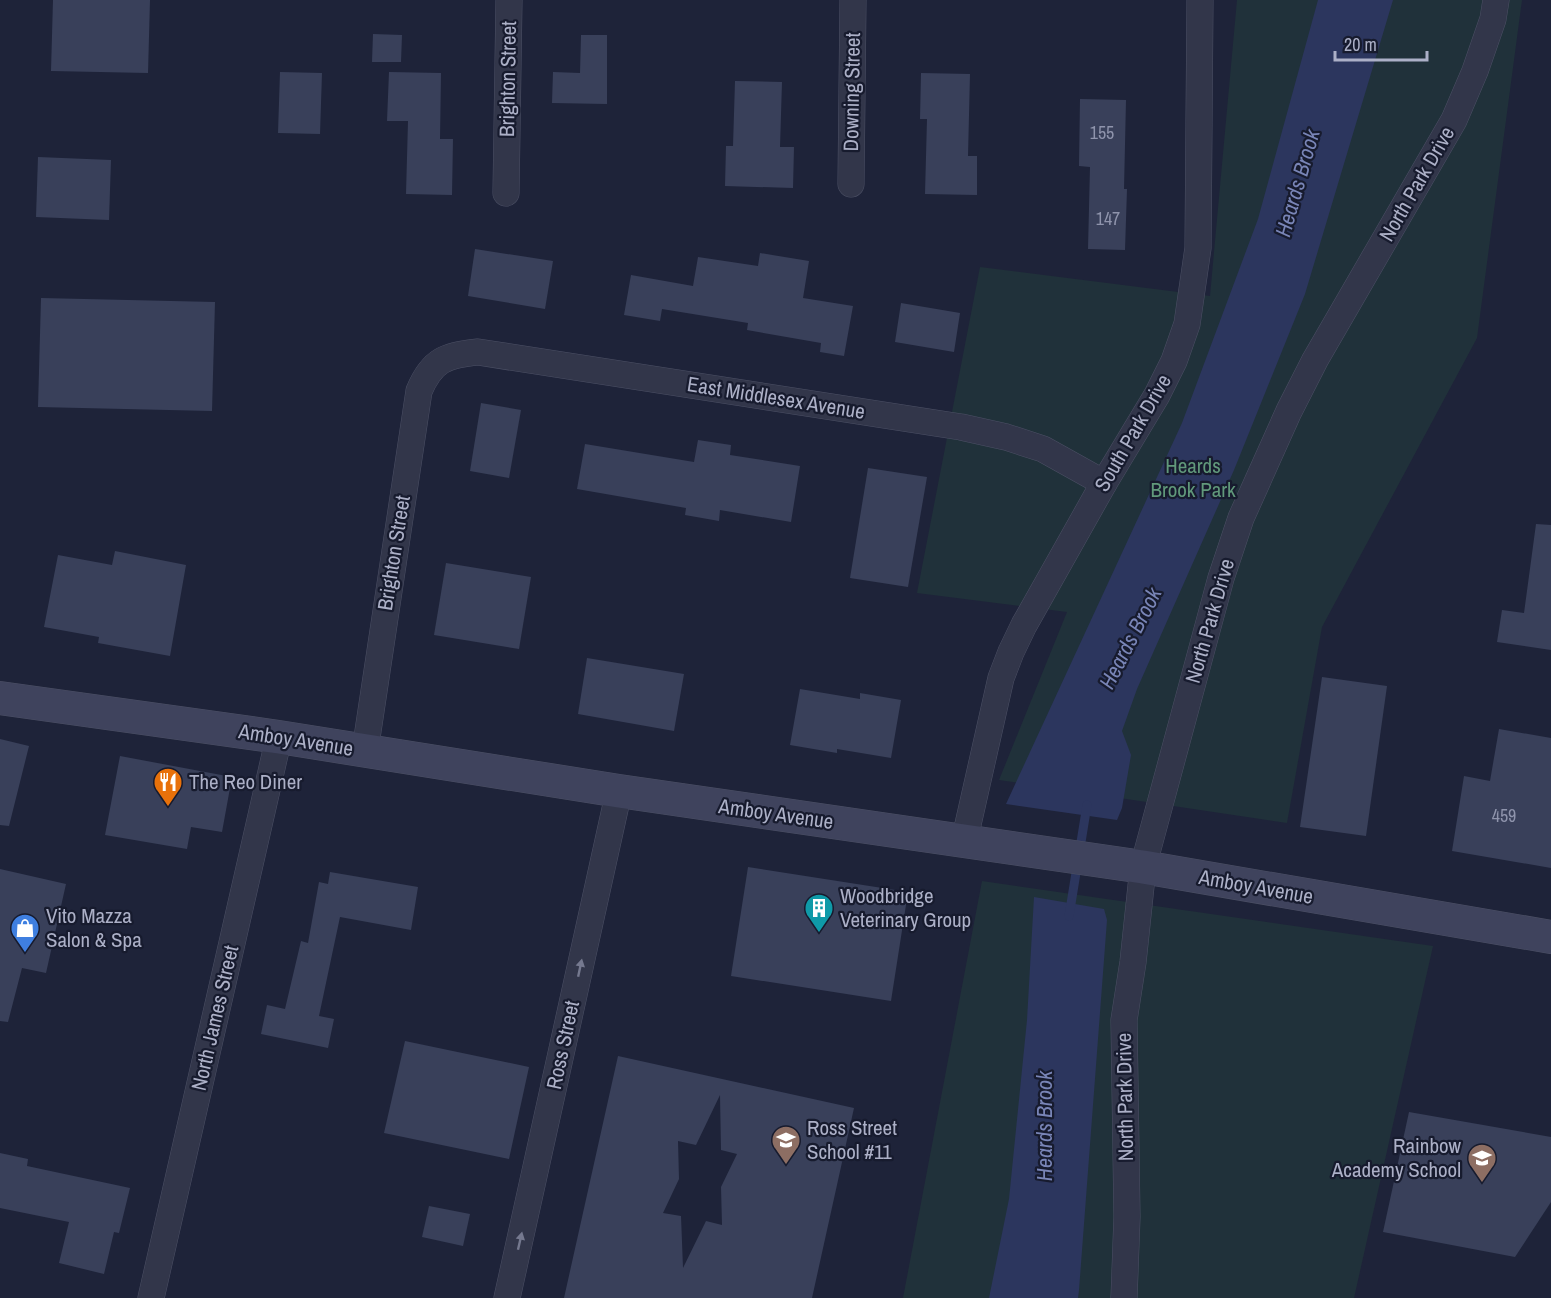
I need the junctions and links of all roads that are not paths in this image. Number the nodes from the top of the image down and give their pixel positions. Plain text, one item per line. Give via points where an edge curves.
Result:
1 (509, 0) edge
2 (853, 0) edge
3 (1200, 0) edge
4 (1496, 0) edge
5 (851, 184) dead end
6 (506, 193) dead end
7 (438, 361) joint
8 (1104, 483) junction
9 (0, 698) edge
10 (279, 737) junction
11 (364, 751) junction
12 (619, 791) junction
13 (964, 842) junction
14 (1143, 867) junction
15 (1551, 937) edge
16 (151, 1298) edge
17 (507, 1298) edge
18 (1124, 1298) edge

1 - 6 street, Brighton Street
2 - 5 street, Downing Street
3 - 8 street, South Park Drive via 1198,248 1191,304 1166,378
4 - 14 street, North Park Drive via 1475,71 1454,120 1315,360 1241,518 1205,633
7 - 8 street, East Middlesex Avenue via 478,352 961,427 1043,449
7 - 11 street, Brighton Street via 419,391
8 - 13 street, South Park Drive via 1011,652 1001,678
9 - 10 main road, Amboy Avenue
10 - 11 main road, Amboy Avenue
10 - 16 street, North James Street
11 - 12 main road, Amboy Avenue
12 - 13 main road, Amboy Avenue
17 -> 12 street, Ross Street
13 - 14 main road, Amboy Avenue
14 - 15 main road, Amboy Avenue
14 - 18 street, North Park Drive via 1124,1020

